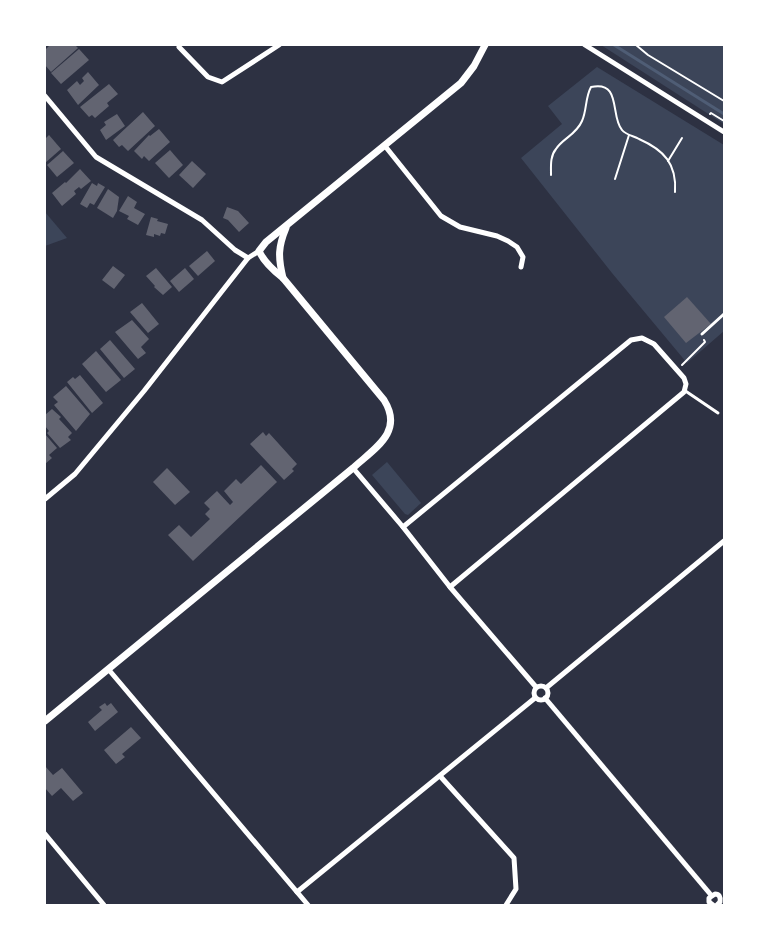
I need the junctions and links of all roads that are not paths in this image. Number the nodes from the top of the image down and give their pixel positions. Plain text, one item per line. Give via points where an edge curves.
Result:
1 (279, 45) edge
2 (485, 45) edge
3 (585, 45) edge
4 (179, 47) dead end
5 (45, 96) edge
6 (724, 132) edge
7 (385, 146) junction
8 (287, 225) junction
9 (259, 251) junction
10 (248, 258) junction
11 (522, 267) dead end
12 (283, 278) junction
13 (724, 314) edge
14 (702, 334) dead end
15 (684, 391) junction
16 (718, 413) dead end
17 (354, 468) junction
18 (45, 499) edge
19 (403, 527) junction
20 (723, 544) edge
21 (450, 588) junction
22 (109, 670) junction
23 (536, 687) junction
24 (546, 688) junction
25 (535, 698) junction
26 (546, 698) junction
27 (45, 722) edge
28 (440, 776) junction
29 (45, 834) edge
30 (297, 892) junction
31 (722, 894) edge
32 (711, 895) junction
33 (104, 905) edge
34 (308, 905) edge
35 (506, 905) edge
36 (714, 905) edge

1 - 4 street via 222,82 208,77
2 - 7 street via 461,83
3 - 6 street
5 - 10 street via 96,157 202,220
7 - 8 street
7 - 11 street via 441,216 460,228 497,236 517,246 523,258
8 - 9 street
8 - 12 street via 279,254
9 - 10 street
9 - 12 street
10 - 18 street via 82,466
12 - 17 street via 388,407 389,431 383,441
13 - 14 lane
15 - 16 lane
15 - 19 street via 684,378 654,344 642,338 631,340
15 - 21 street
17 - 19 street
17 - 22 street
19 - 21 street
20 - 24 street
21 - 23 street
22 - 27 street
22 - 30 street
23 - 24 street
23 - 25 street
24 - 26 street
25 - 26 street
25 - 28 street
26 - 32 street
28 - 30 street
28 - 35 street via 514,858 516,889
29 - 33 street
30 - 34 street
31 - 32 street
31 - 36 street via 721,900
32 - 36 street via 709,900

